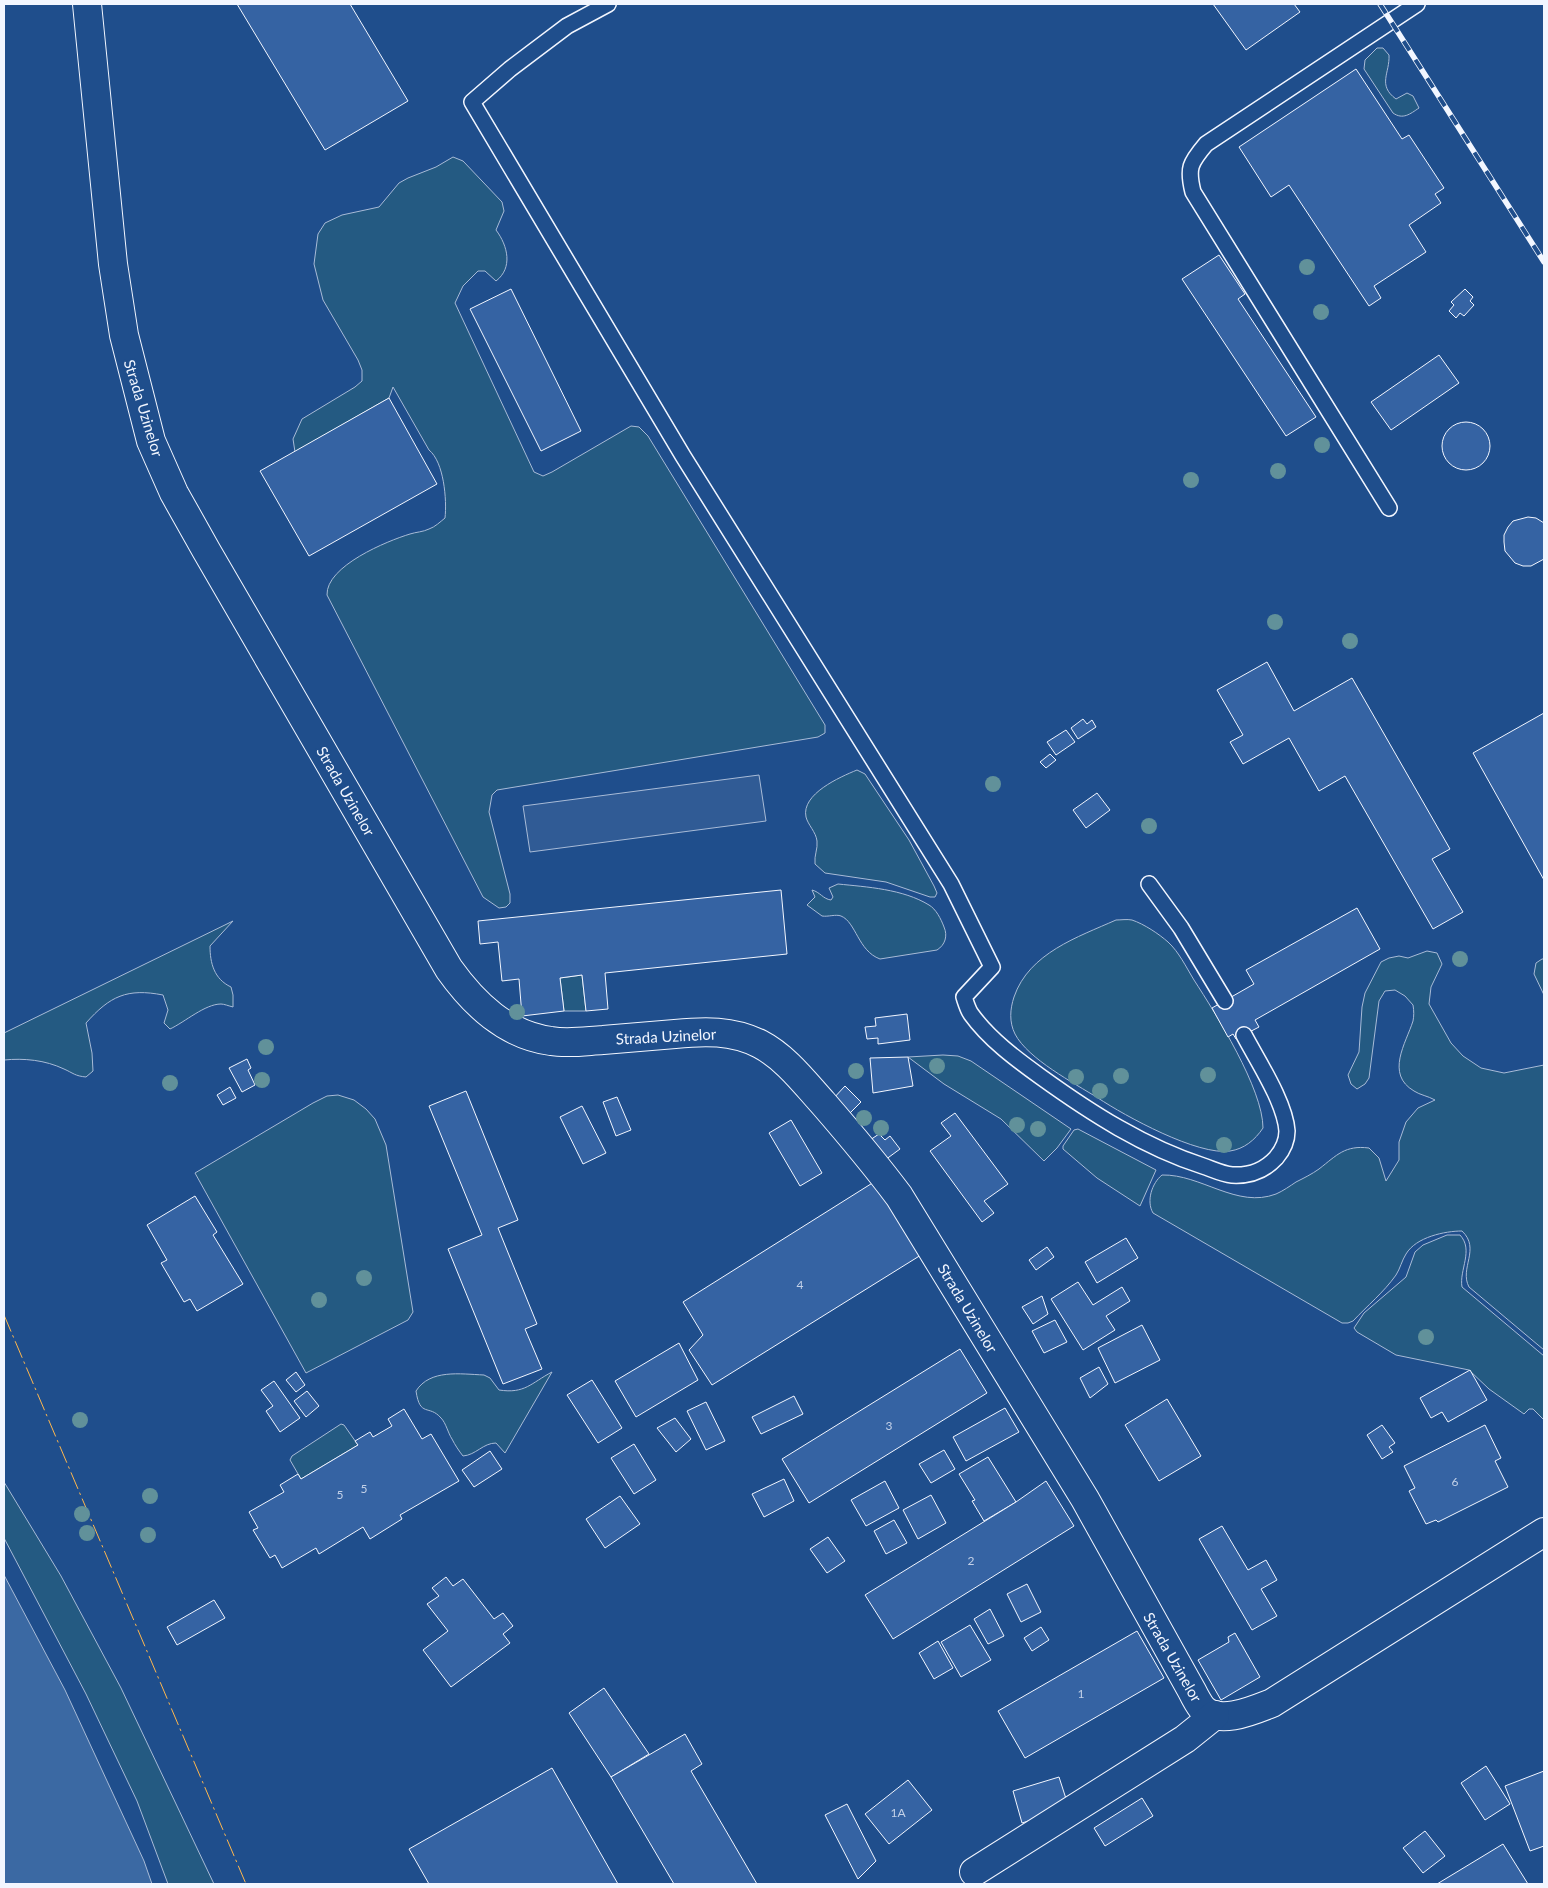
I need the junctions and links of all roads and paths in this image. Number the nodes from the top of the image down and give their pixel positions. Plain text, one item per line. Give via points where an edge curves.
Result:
1 (87, 4) edge
2 (608, 4) edge
3 (1417, 4) edge
4 (1389, 508) dead end
5 (1149, 884) dead end
6 (1225, 1001) dead end
7 (1244, 1034) dead end
8 (1544, 1532) edge
9 (1215, 1715) junction
10 (974, 1872) dead end

1 - 9 street, Strada Uzinelor via 113,264 124,335 151,441 174,493 449,969 466,992 490,1015 535,1038 565,1043 710,1030 760,1044 785,1061 867,1153 899,1196 1085,1499 1192,1691 1203,1709
2 - 7 lane via 567,26 472,102 682,456 950,884 992,967 964,997 970,1013 1019,1061 1064,1094 1154,1147 1230,1174 1249,1174 1271,1164 1285,1144 1287,1132 1280,1105
3 - 4 lane via 1206,144 1193,160 1189,176 1193,192
5 - 6 lane via 1186,936
8 - 9 street, Strada Uzinelor via 1272,1703 1235,1716
9 - 10 street via 1185,1739

